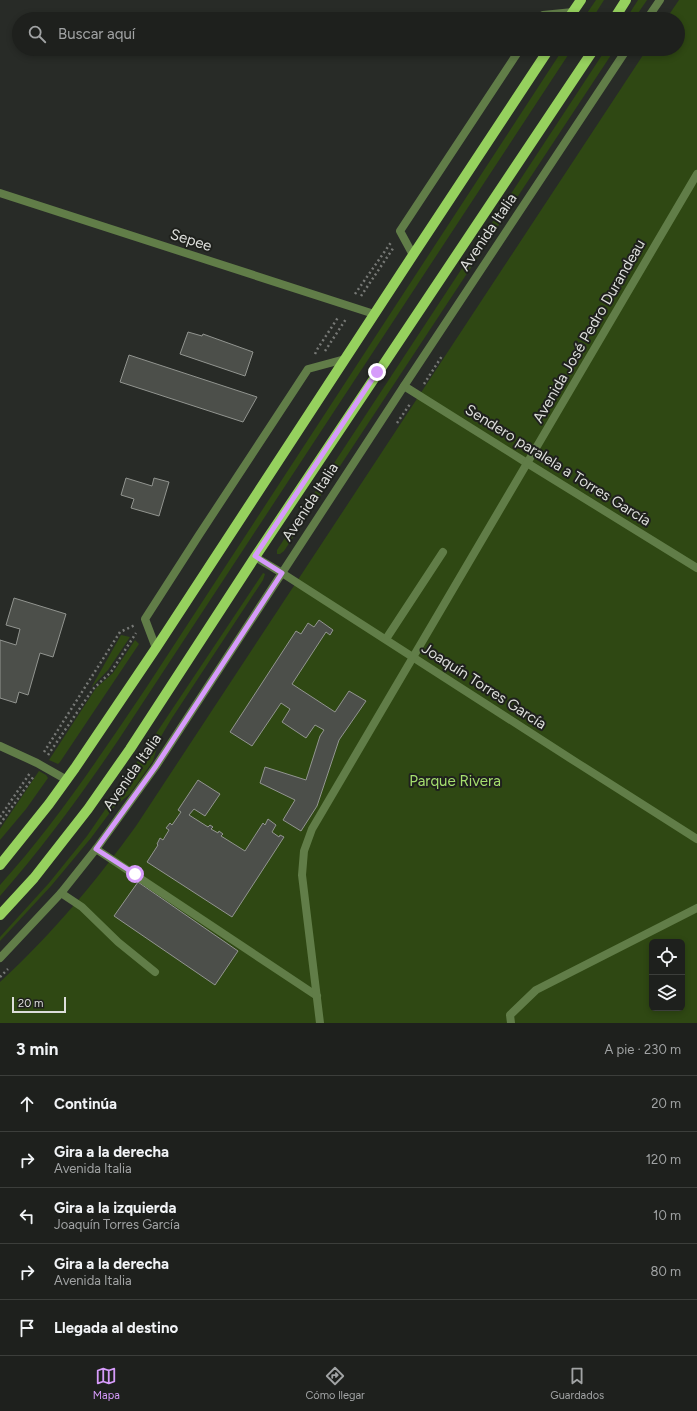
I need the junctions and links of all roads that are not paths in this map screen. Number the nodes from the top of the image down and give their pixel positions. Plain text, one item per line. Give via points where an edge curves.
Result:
1 (581, 0) edge
2 (626, 0) edge
3 (660, 0) edge
4 (573, 12) edge
5 (618, 12) edge
6 (652, 12) edge
7 (515, 56) edge
8 (544, 56) edge
9 (589, 56) edge
10 (622, 56) edge
11 (697, 174) edge
12 (0, 193) edge
13 (412, 254) junction
14 (374, 314) junction
15 (345, 358) junction
16 (404, 386) junction
17 (527, 463) junction
18 (443, 552) dead end
19 (255, 556) junction
20 (697, 568) edge
21 (282, 573) junction
22 (386, 639) junction
23 (156, 648) junction
24 (414, 657) junction
25 (0, 746) edge
26 (67, 780) junction
27 (697, 839) edge
28 (96, 849) junction
29 (0, 865) edge
30 (61, 892) junction
31 (697, 908) edge
32 (0, 915) edge
33 (0, 958) edge
34 (155, 972) dead end
35 (317, 996) junction
36 (511, 1019) edge
37 (320, 1023) edge

1 - 4 main road
2 - 5 main road
3 - 6 street
7 - 13 street via 400,231
8 - 13 main road
9 - 19 main road, Avenida Italia
10 - 16 street, Avenida Italia
11 - 17 street, Avenida José Pedro Durandeau
12 - 14 street, Sepee
13 - 14 main road
14 - 15 main road
15 - 23 main road
15 - 23 street via 308,369 199,534 145,619
16 - 17 street, Sendero paralela a Torres García
16 - 21 street, Avenida Italia
17 - 20 street, Sendero paralela a Torres García
17 - 24 street, Avenida José Pedro Durandeau
18 - 22 street
19 - 21 street, Joaquín Torres García
19 - 32 main road, Avenida Italia via 88,809 34,878
21 - 22 street, Joaquín Torres García
21 - 28 street, Avenida Italia via 156,766
22 - 24 street, Joaquín Torres García
23 - 26 main road
24 - 27 street, Joaquín Torres García
24 - 35 street, Avenida José Pedro Durandeau via 312,829 304,851 302,875
25 - 26 street
26 - 29 main road
28 - 30 street, Avenida Italia
28 - 35 street
30 - 33 street, Avenida Italia
30 - 34 street via 82,907 118,942
31 - 36 street via 536,990
35 - 37 street, Avenida José Pedro Durandeau

